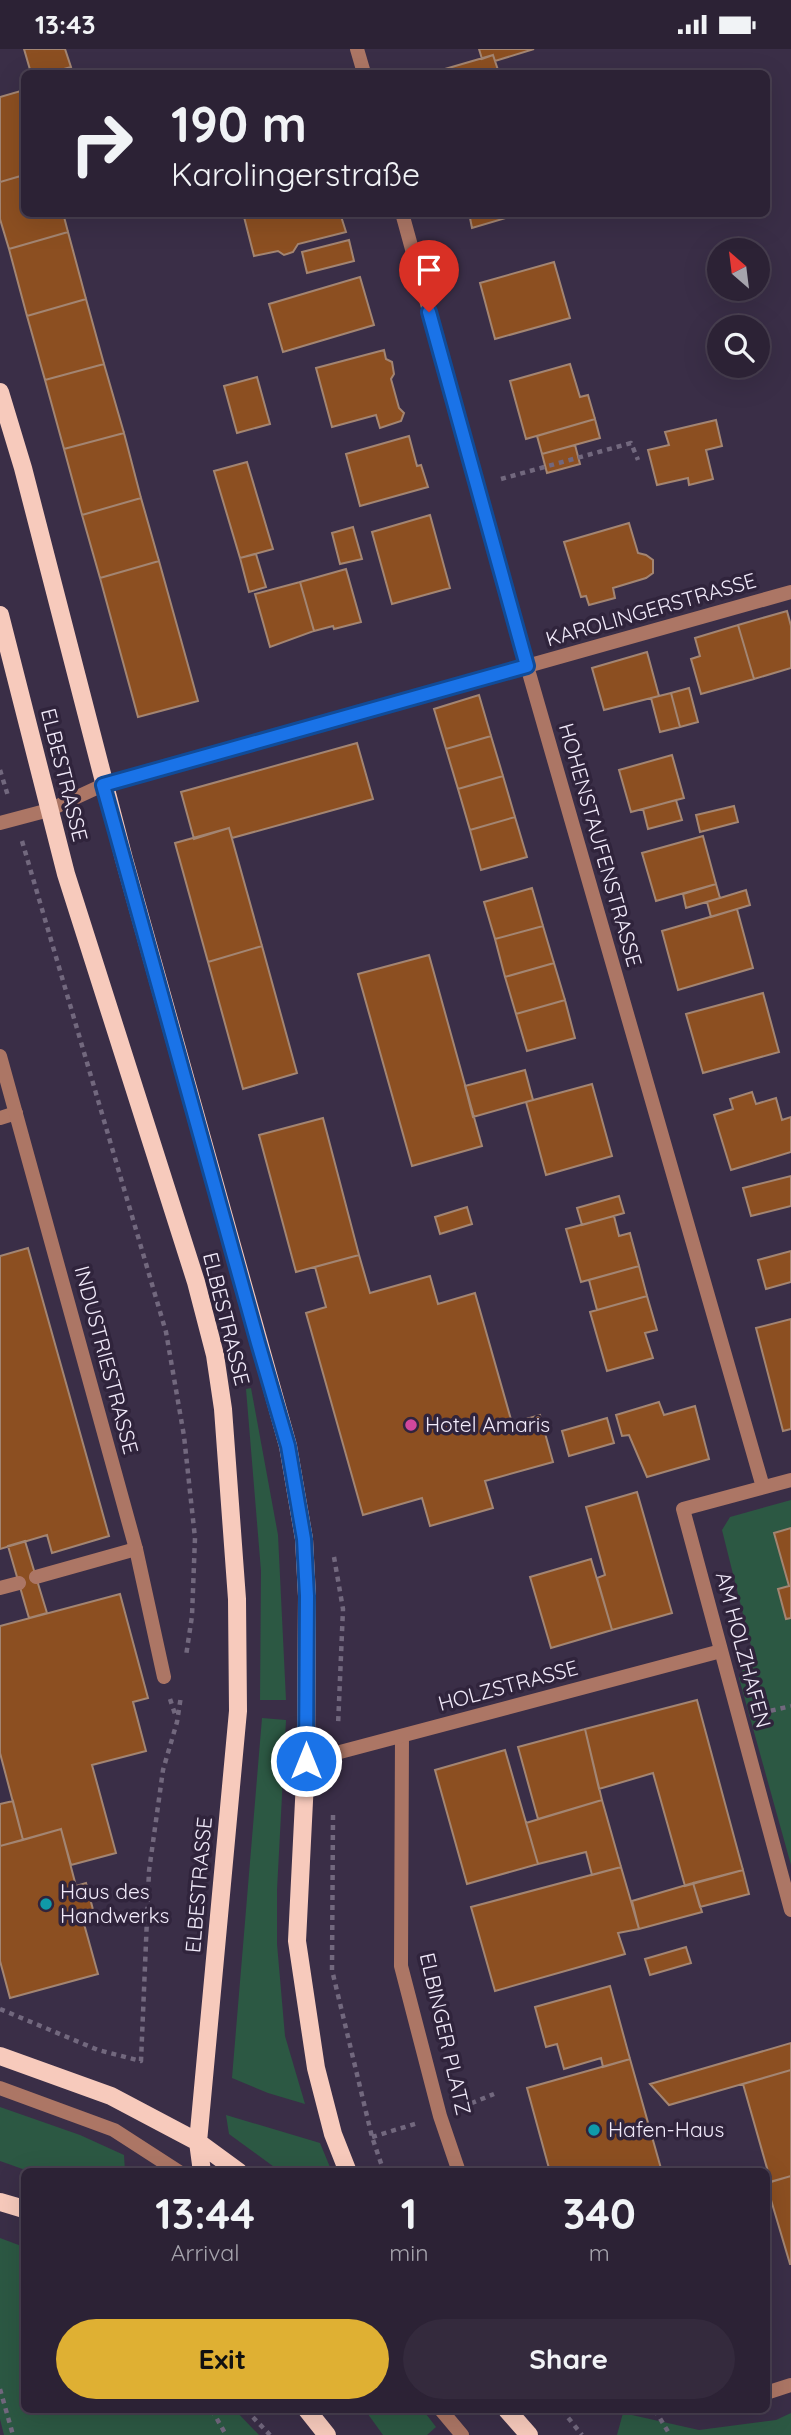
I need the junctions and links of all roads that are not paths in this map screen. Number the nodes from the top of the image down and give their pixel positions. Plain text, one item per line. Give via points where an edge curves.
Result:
1 (357, 49) edge
2 (363, 70) edge
3 (403, 217) edge
4 (0, 392) edge
5 (791, 592) edge
6 (0, 615) edge
7 (527, 666) junction
8 (103, 785) junction
9 (49, 810) junction
10 (0, 823) edge
11 (0, 1056) edge
12 (16, 1113) junction
13 (0, 1118) edge
14 (791, 1480) edge
15 (763, 1487) junction
16 (136, 1549) junction
17 (36, 1577) dead end
18 (19, 1583) dead end
19 (0, 1588) edge
20 (721, 1651) junction
21 (164, 1677) dead end
22 (402, 1736) junction
23 (306, 1761) junction
24 (791, 1910) edge
25 (0, 2056) edge
26 (0, 2088) edge
27 (198, 2142) junction
28 (173, 2168) edge
29 (201, 2168) edge
30 (234, 2168) edge
31 (346, 2168) edge
32 (458, 2168) edge
33 (0, 2202) edge
34 (21, 2208) edge
35 (791, 2385) edge
36 (770, 2392) edge
37 (309, 2413) edge
38 (444, 2413) edge
39 (509, 2413) edge
40 (327, 2435) edge
41 (462, 2435) edge
42 (529, 2435) edge

1 - 2 street
3 - 7 street, HOHENSTAUFENSTRASSE
4 - 8 main road, ELBESTRASSE
5 - 7 street, KAROLINGERSTRASSE
6 - 9 main road, ELBESTRASSE
7 - 8 street, KAROLINGERSTRASSE
7 - 15 street, HOHENSTAUFENSTRASSE
8 - 9 street, KAROLINGERSTRASSE
8 - 23 main road, ELBESTRASSE via 288,1446 304,1539
9 - 10 street, KAROLINGERSTRASSE
9 - 27 main road, ELBESTRASSE via 196,1282 223,1409 237,1599 238,1711
11 - 12 street, INDUSTRIESTRASSE
12 - 13 street
12 - 16 street, INDUSTRIESTRASSE
14 - 15 street, AM HOLZHAFEN
15 - 20 street, AM HOLZHAFEN via 683,1509
16 - 17 street
16 - 21 street, INDUSTRIESTRASSE
18 - 19 street
20 - 22 street, HOLZSTRASSE
20 - 24 street, AM HOLZHAFEN
22 - 23 street, HOLZSTRASSE
22 - 32 street, ELBINGER PLATZ via 401,1966
23 - 31 main road via 297,1941 316,2068
25 - 27 main road via 111,2096
26 - 28 street via 114,2130
27 - 29 main road
27 - 30 main road
33 - 34 main road
35 - 36 street
37 - 40 main road
38 - 41 street
39 - 42 main road

